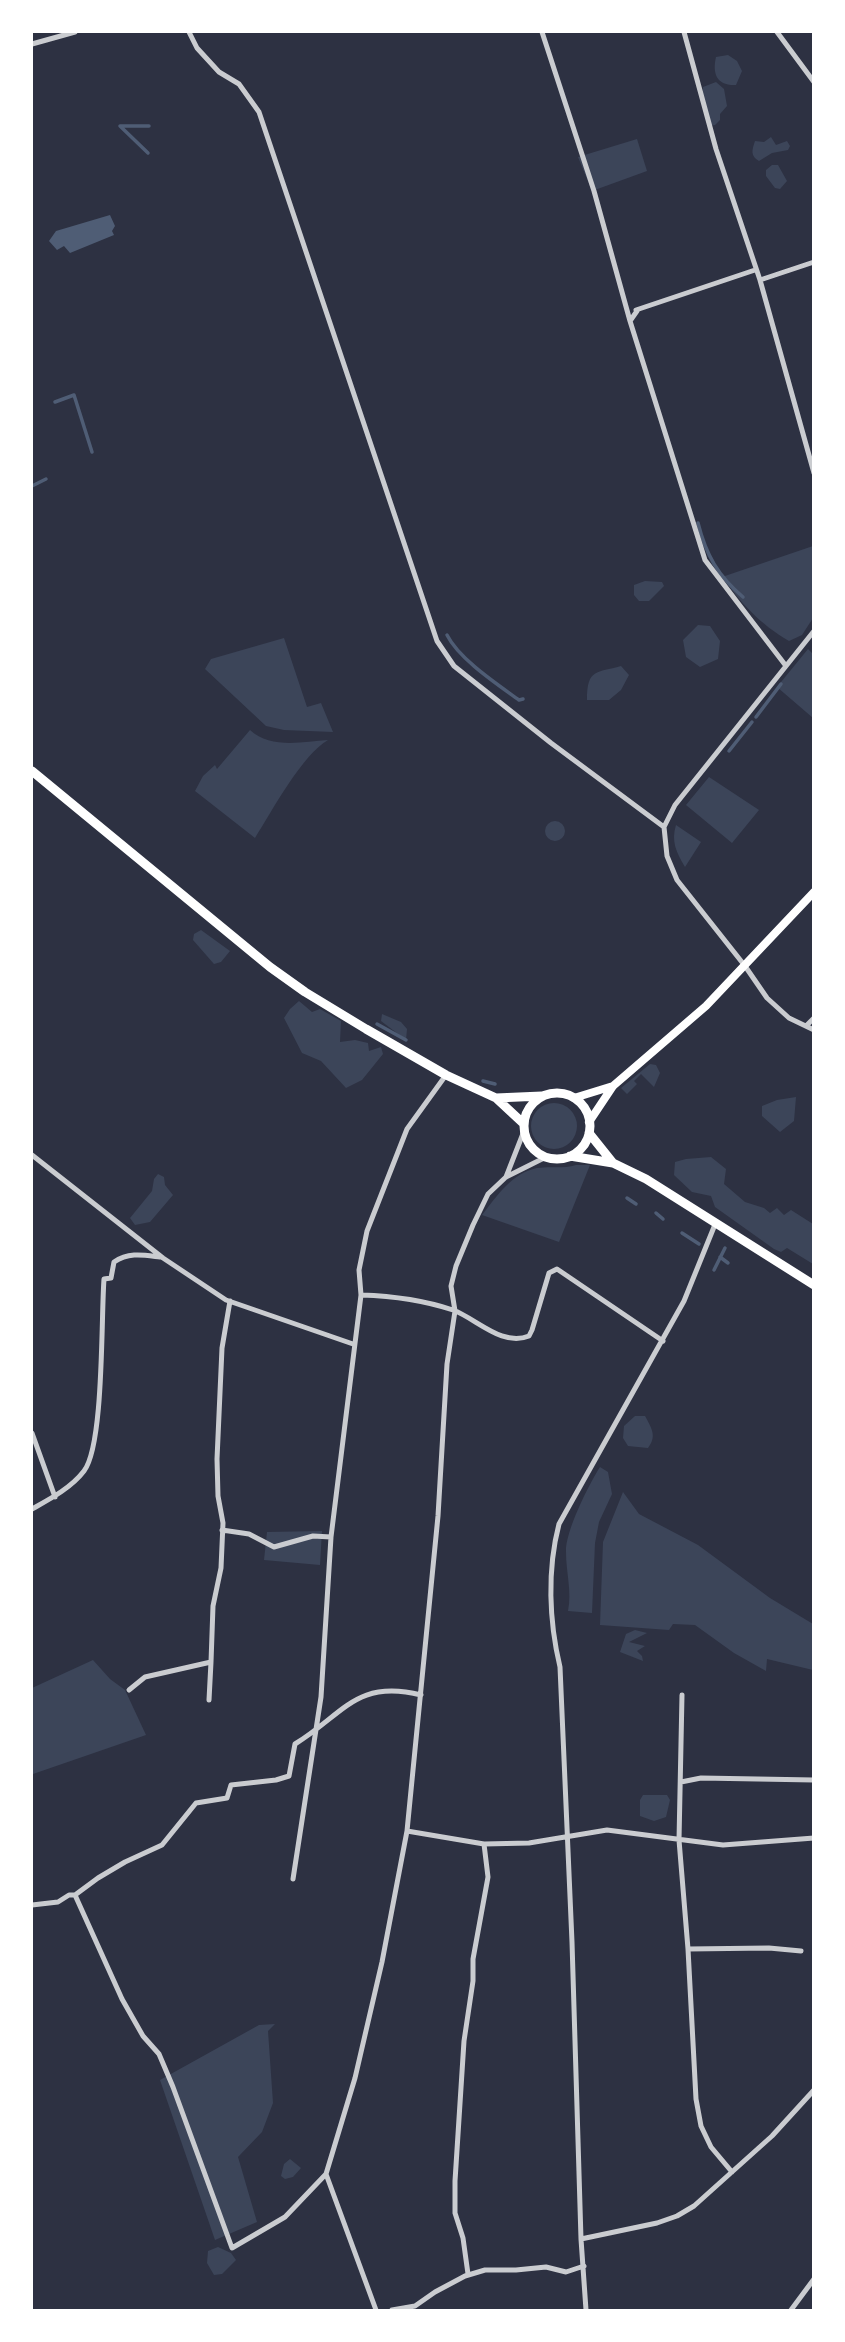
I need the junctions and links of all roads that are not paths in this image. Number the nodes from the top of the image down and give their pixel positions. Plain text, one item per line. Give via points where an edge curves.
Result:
1 (75, 32) edge
2 (189, 32) edge
3 (542, 32) edge
4 (684, 32) edge
5 (777, 32) edge
6 (32, 44) edge
7 (814, 82) edge
8 (814, 262) edge
9 (755, 270) junction
10 (760, 280) junction
11 (626, 310) junction
12 (637, 310) junction
13 (630, 321) junction
14 (814, 472) edge
15 (814, 631) edge
16 (786, 666) junction
17 (32, 771) edge
18 (664, 827) junction
19 (814, 892) edge
20 (745, 966) junction
21 (814, 1018) edge
22 (806, 1026) junction
23 (814, 1030) edge
24 (446, 1075) junction
25 (613, 1086) junction
26 (542, 1096) junction
27 (496, 1098) junction
28 (574, 1098) junction
29 (589, 1122) junction
30 (524, 1128) junction
31 (589, 1133) junction
32 (32, 1155) edge
33 (570, 1156) junction
34 (546, 1157) junction
35 (613, 1163) junction
36 (506, 1177) junction
37 (716, 1222) junction
38 (163, 1258) junction
39 (814, 1285) edge
40 (361, 1296) junction
41 (230, 1301) junction
42 (455, 1311) junction
43 (663, 1341) junction
44 (353, 1344) junction
45 (32, 1433) edge
46 (55, 1497) junction
47 (32, 1509) edge
48 (222, 1530) junction
49 (331, 1537) junction
50 (211, 1662) junction
51 (129, 1690) dead end
52 (421, 1695) junction
53 (682, 1695) dead end
54 (209, 1700) dead end
55 (315, 1731) junction
56 (814, 1780) edge
57 (681, 1782) junction
58 (407, 1831) junction
59 (568, 1837) junction
60 (814, 1838) edge
61 (679, 1840) junction
62 (484, 1844) junction
63 (293, 1879) dead end
64 (75, 1895) junction
65 (32, 1905) edge
66 (688, 1949) junction
67 (801, 1951) dead end
68 (814, 2090) edge
69 (732, 2172) junction
70 (326, 2174) junction
71 (581, 2239) junction
72 (584, 2266) junction
73 (468, 2274) junction
74 (814, 2278) edge
75 (376, 2311) edge
76 (392, 2311) edge
77 (586, 2311) edge
78 (791, 2311) edge

1 - 6 street
2 - 18 street via 197,48 219,72 239,84 259,112 437,641 454,666
3 - 11 street via 594,191
4 - 9 street
5 - 7 street
8 - 10 street
9 - 10 street
9 - 12 street
10 - 14 street
11 - 12 street
11 - 13 street
12 - 13 street
13 - 16 street via 705,560
15 - 16 street
16 - 18 street via 676,805
17 - 24 highway via 279,973
18 - 20 street via 667,856 677,880
19 - 20 main road
20 - 22 street via 767,998
20 - 25 main road
21 - 22 street
22 - 23 street
24 - 27 highway
24 - 40 street via 407,1129 367,1231 359,1270
25 - 28 main road
25 - 29 main road
26 - 27 highway
26 - 28 highway via 552,1093
26 - 30 highway via 526,1113
27 - 30 highway
28 - 29 highway
29 - 31 highway
30 - 34 highway via 528,1142
30 - 36 street
31 - 33 highway via 582,1147
31 - 35 highway
32 - 38 street
33 - 34 highway
33 - 35 highway
34 - 36 street
35 - 37 highway
36 - 42 street via 488,1194 456,1266 452,1286
37 - 39 highway
37 - 43 street
38 - 41 street
38 - 46 street via 121,1257 114,1262 111,1278 104,1279 102,1357 90,1461
40 - 42 street via 407,1297
40 - 44 street
41 - 44 street
41 - 48 street via 222,1348 219,1418
42 - 43 street via 492,1332 516,1339 529,1336 549,1273 557,1269
42 - 52 street
43 - 59 street via 574,1494 556,1537 553,1638 560,1667
44 - 49 street
45 - 46 street
46 - 47 street
48 - 49 street via 249,1534 274,1547 313,1536
48 - 50 street
49 - 55 street
50 - 51 street via 145,1677
50 - 54 street
52 - 55 street via 380,1690 360,1697
52 - 58 street
53 - 57 street
55 - 63 street
55 - 64 street via 295,1744 289,1776 230,1785 227,1798 196,1803 162,1845 125,1862
56 - 57 street via 701,1778
57 - 61 street
58 - 62 street
58 - 70 street via 355,2078
59 - 61 street via 607,1830
59 - 62 street
59 - 71 street
60 - 61 street via 723,1845
61 - 66 street
62 - 73 street via 488,1877 473,1959 455,2181 455,2213
64 - 65 street
64 - 70 street via 122,1999 159,2054 232,2248 285,2217
66 - 67 street
66 - 69 street via 701,2126
68 - 69 street
69 - 71 street via 677,2216
70 - 75 street
71 - 72 street
72 - 73 street via 566,2272 546,2267
72 - 77 street
73 - 76 street via 415,2306
74 - 78 street

